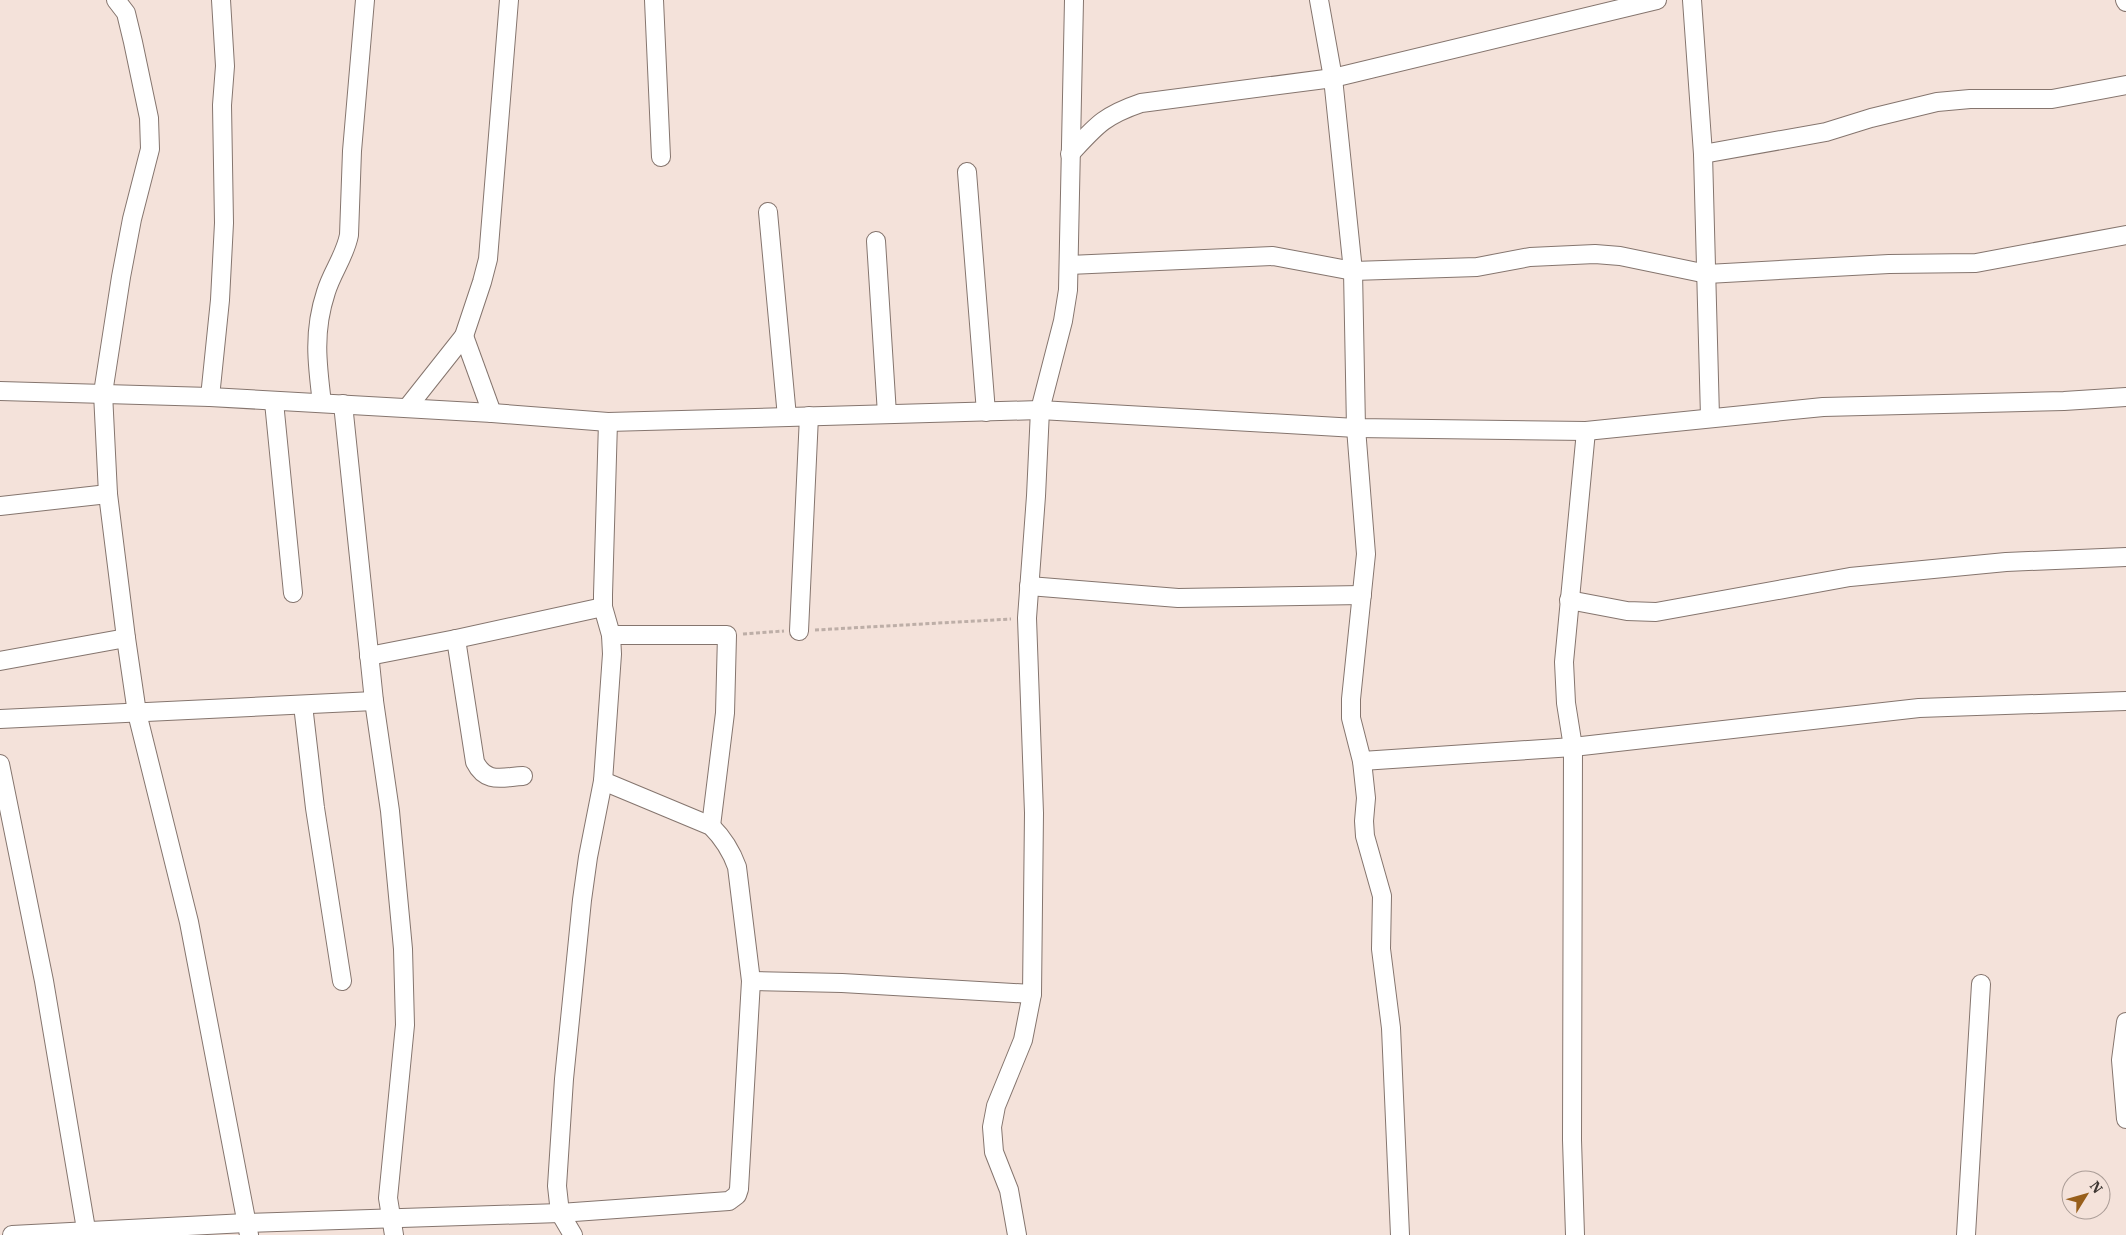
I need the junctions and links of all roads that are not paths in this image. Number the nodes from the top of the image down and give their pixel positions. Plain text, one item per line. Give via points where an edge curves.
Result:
1 (116, 0) edge
2 (221, 0) edge
3 (365, 0) edge
4 (509, 0) edge
5 (654, 0) edge
6 (1074, 0) edge
7 (1319, 0) edge
8 (1657, 0) edge
9 (1692, 0) edge
10 (1333, 78) junction
11 (2126, 85) edge
12 (1070, 154) junction
13 (1703, 154) junction
14 (661, 157) dead end
15 (967, 172) dead end
16 (768, 212) dead end
17 (2126, 235) edge
18 (876, 241) dead end
19 (1070, 265) junction
20 (1353, 271) junction
21 (1707, 274) junction
22 (464, 336) junction
23 (0, 391) edge
24 (103, 393) junction
25 (210, 397) junction
26 (2126, 397) edge
27 (274, 402) junction
28 (322, 403) junction
29 (343, 404) junction
30 (407, 408) junction
31 (1040, 410) junction
32 (986, 412) junction
33 (492, 413) junction
34 (887, 414) junction
35 (809, 416) junction
36 (787, 417) junction
37 (1710, 417) junction
38 (608, 422) junction
39 (1356, 428) junction
40 (1586, 431) junction
41 (108, 494) junction
42 (0, 506) edge
43 (2126, 557) edge
44 (1029, 586) junction
45 (293, 593) dead end
46 (1362, 595) junction
47 (1569, 600) junction
48 (603, 607) junction
49 (799, 630) road end
50 (611, 634) junction
51 (126, 638) junction
52 (456, 639) junction
53 (369, 656) junction
54 (0, 661) edge
55 (374, 701) junction
56 (2126, 702) edge
57 (303, 705) junction
58 (137, 713) junction
59 (0, 719) edge
60 (1573, 747) junction
61 (1362, 761) junction
62 (0, 764) edge
63 (523, 776) dead end
64 (603, 781) junction
65 (711, 826) junction
66 (342, 981) dead end
67 (751, 981) junction
68 (1981, 984) dead end
69 (1032, 994) junction
70 (2126, 1022) edge
71 (2126, 1119) edge
72 (560, 1213) junction
73 (392, 1228) edge
74 (247, 1229) edge
75 (87, 1232) edge
76 (12, 1235) edge
77 (573, 1235) edge
78 (1016, 1235) edge
79 (1400, 1235) edge
80 (1575, 1235) edge
81 (1966, 1235) edge

1 - 24 street via 126,13 134,42 149,118 150,149 122,269
2 - 25 street via 225,66 222,105 224,222
3 - 28 street via 352,151 349,235 326,290 316,335
4 - 22 street via 488,259
5 - 14 street
6 - 12 street
7 - 10 street
8 - 10 street
9 - 13 street
10 - 12 street via 1141,103 1102,120
10 - 20 street
11 - 13 street via 2052,99 1937,102 1826,132
12 - 19 street
13 - 21 street
15 - 32 street
16 - 36 street
17 - 21 street via 1976,263 1889,264
18 - 34 street
19 - 20 street via 1273,256
19 - 31 street via 1063,321
20 - 21 street via 1477,267 1530,257 1596,254
20 - 39 street
21 - 37 street
22 - 30 street
22 - 33 street
23 - 24 street
24 - 25 street
24 - 41 street
25 - 27 street
26 - 37 street via 1823,407
27 - 28 street
27 - 45 street
28 - 29 street
29 - 30 street
29 - 53 street
30 - 33 street
31 - 32 street
31 - 39 street
31 - 44 street
32 - 34 street
33 - 38 street
34 - 35 street
35 - 36 street
35 - 49 street
36 - 38 street
37 - 40 street
38 - 48 street
39 - 40 street
39 - 46 street via 1366,554
40 - 47 street
41 - 42 street
41 - 51 street
43 - 47 street via 2006,562 1850,577 1656,612 1627,611
44 - 46 street via 1178,598
44 - 69 street via 1027,618 1034,813
46 - 61 street via 1351,698 1351,718
47 - 60 street via 1564,662
48 - 50 street
48 - 52 street
50 - 64 street
50 - 65 street via 727,635 725,713
51 - 54 street
51 - 58 street
52 - 53 street
52 - 63 street via 475,762 484,775 492,778
53 - 55 street
55 - 57 street
55 - 73 street via 390,812 405,1000 388,1198
56 - 60 street via 1919,708
57 - 58 street
57 - 66 street via 315,808
58 - 59 street
58 - 74 street via 191,931
60 - 61 street
60 - 80 street via 1572,1140
61 - 79 street via 1366,798 1365,836 1382,896 1381,949 1391,1028
62 - 75 street via 44,981
64 - 65 street
64 - 72 street via 582,900 564,1079 557,1176
65 - 67 street via 732,853 737,867
67 - 69 street
67 - 72 street via 737,1195 729,1201
68 - 81 street
69 - 78 street via 1024,1040 996,1106 992,1127 994,1152 1009,1190
70 - 71 street via 2121,1060
72 - 73 street
72 - 77 street
73 - 74 street
74 - 75 street
75 - 76 street

